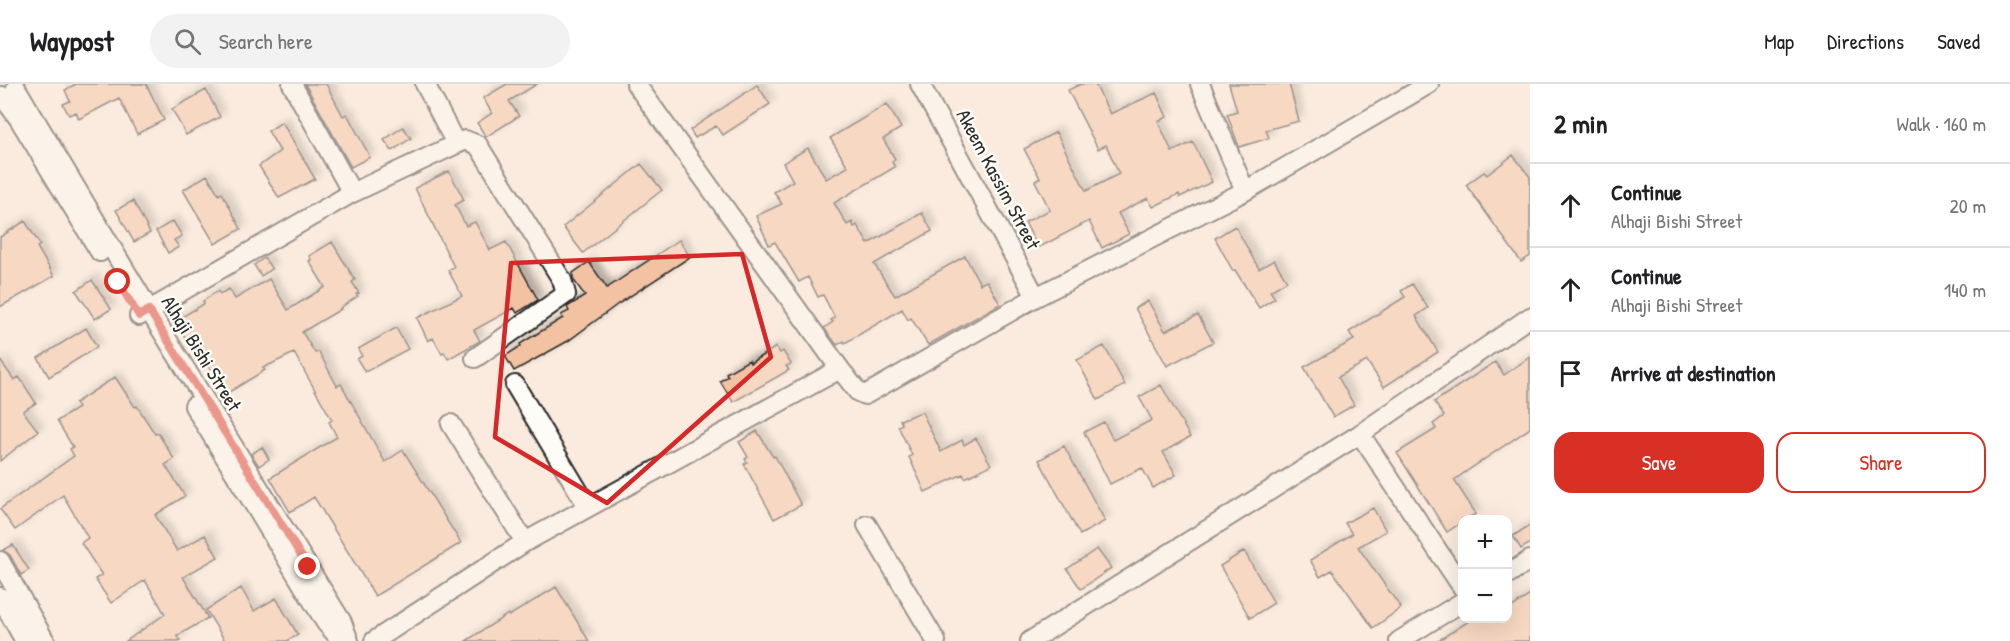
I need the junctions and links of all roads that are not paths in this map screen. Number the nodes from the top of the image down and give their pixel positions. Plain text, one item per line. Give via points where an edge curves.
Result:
1 (292, 84) edge
2 (425, 84) edge
3 (636, 84) edge
4 (920, 84) edge
5 (1200, 84) edge
6 (1429, 84) edge
7 (10, 91) edge
8 (456, 144) junction
9 (1245, 191) junction
10 (352, 193) junction
11 (1036, 297) junction
12 (144, 313) junction
13 (1530, 317) edge
14 (475, 358) dead end
15 (840, 369) junction
16 (515, 385) dead end
17 (451, 424) dead end
18 (1360, 434) junction
19 (588, 507) junction
20 (867, 525) dead end
21 (525, 542) junction
22 (1530, 560) edge
23 (0, 561) edge
24 (1512, 571) edge
25 (1458, 581) edge
26 (0, 597) edge
27 (1458, 604) edge
28 (25, 641) edge
29 (45, 641) edge
30 (342, 641) edge
31 (349, 641) edge
32 (374, 641) edge
33 (936, 641) edge
34 (1030, 641) edge
35 (1399, 641) edge

1 - 10 street
2 - 8 street
3 - 15 street
4 - 11 street, Akeem Kassim Street
5 - 9 street
6 - 9 street
7 - 12 street, Alhaji Bishi Street
8 - 10 street
8 - 14 street via 465,140 478,145 562,280 566,294
9 - 11 street
10 - 12 street
11 - 15 street via 872,392 858,392
12 - 30 street, Alhaji Bishi Street via 326,623
12 - 31 street, Alhaji Bishi Street via 342,622
13 - 18 street
15 - 19 street
16 - 19 street
17 - 21 street
18 - 25 street
18 - 34 street
19 - 21 street
20 - 33 street
21 - 32 street
22 - 24 street
23 - 29 street
26 - 28 street
27 - 35 street

